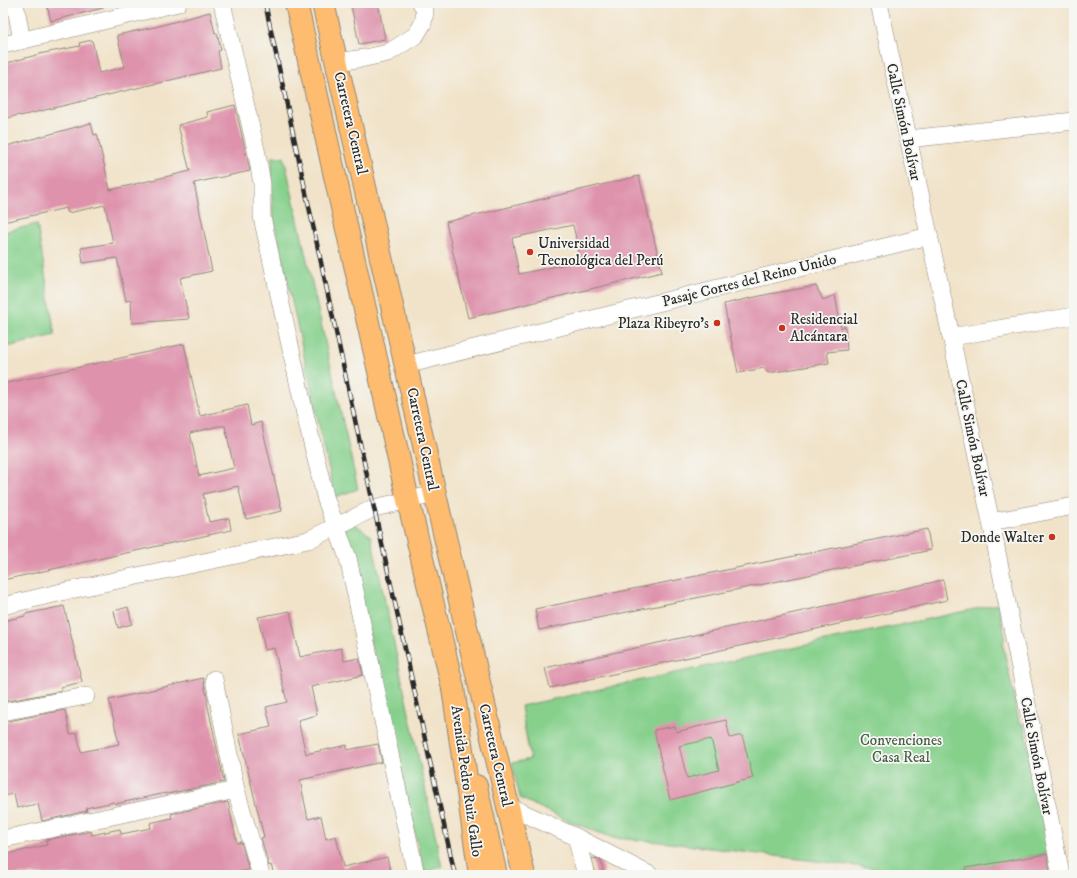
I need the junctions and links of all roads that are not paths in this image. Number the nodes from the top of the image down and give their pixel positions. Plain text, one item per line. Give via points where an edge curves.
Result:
1 (15, 3) edge
2 (178, 3) edge
3 (222, 3) edge
4 (296, 3) edge
5 (323, 3) edge
6 (421, 3) edge
7 (879, 3) edge
8 (123, 10) edge
9 (22, 41) junction
10 (3, 45) edge
11 (338, 68) junction
12 (312, 78) junction
13 (1074, 121) edge
14 (908, 138) junction
15 (929, 236) junction
16 (1074, 316) edge
17 (951, 337) junction
18 (406, 365) junction
19 (435, 494) junction
20 (408, 500) junction
21 (1074, 506) edge
22 (991, 522) junction
23 (336, 526) junction
24 (3, 606) edge
25 (214, 679) dead end
26 (453, 688) junction
27 (86, 696) dead end
28 (3, 712) edge
29 (236, 790) junction
30 (508, 806) junction
31 (576, 837) junction
32 (3, 839) edge
33 (261, 875) edge
34 (416, 875) edge
35 (480, 875) edge
36 (496, 875) edge
37 (524, 875) edge
38 (586, 875) edge
39 (650, 875) edge
40 (1061, 875) edge

1 - 9 street
2 - 8 street
3 - 23 street via 257,154 262,184 262,217 303,406 326,500
4 - 12 main road, Carretera Central
5 - 11 main road, Carretera Central
6 - 11 street via 425,11 423,23 416,35 388,53
7 - 14 street, Calle Simón Bolívar
8 - 9 street
9 - 10 street
11 - 12 main road
11 - 18 main road, Carretera Central
12 - 20 main road, Carretera Central
13 - 14 street
14 - 15 street, Calle Simón Bolívar
15 - 17 street, Calle Simón Bolívar
15 - 18 street, Pasaje Cortes del Reino Unido
16 - 17 street
17 - 22 street, Calle Simón Bolívar
18 - 19 main road, Carretera Central
19 - 20 street
19 - 30 main road, Carretera Central
20 - 23 street via 374,508
20 - 26 main road, Carretera Central
21 - 22 street
22 - 40 street, Calle Simón Bolívar
23 - 24 street via 308,540
23 - 34 street via 348,558
25 - 29 street
26 - 35 main road, Avenida Pedro Ruiz Gallo
26 - 36 main road, Carretera Central
27 - 28 street
29 - 32 street
29 - 33 street
30 - 31 street
30 - 37 main road, Carretera Central
31 - 38 street
31 - 39 street

